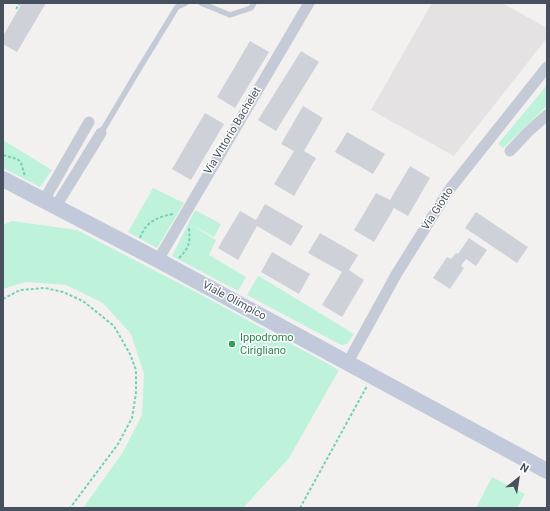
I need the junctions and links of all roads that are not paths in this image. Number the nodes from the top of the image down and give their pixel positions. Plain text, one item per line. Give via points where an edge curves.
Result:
1 (186, 3) edge
2 (201, 3) edge
3 (254, 3) edge
4 (309, 3) edge
5 (547, 67) edge
6 (547, 115) edge
7 (89, 122) dead end
8 (101, 134) joint
9 (510, 151) dead end
10 (3, 179) edge
11 (50, 203) junction
12 (158, 260) junction
13 (348, 362) junction
14 (547, 471) edge

1 - 8 lane via 177,7
2 - 3 lane via 230,15 251,8
4 - 12 street, Via Vittorio Bachelet
5 - 13 street, Via Giotto via 449,190 397,273
6 - 9 street
7 - 11 street
8 - 11 street
10 - 11 main road, Viale Olimpico
11 - 12 main road, Viale Olimpico
12 - 13 main road, Viale Olimpico
13 - 14 main road, Viale Olimpico

